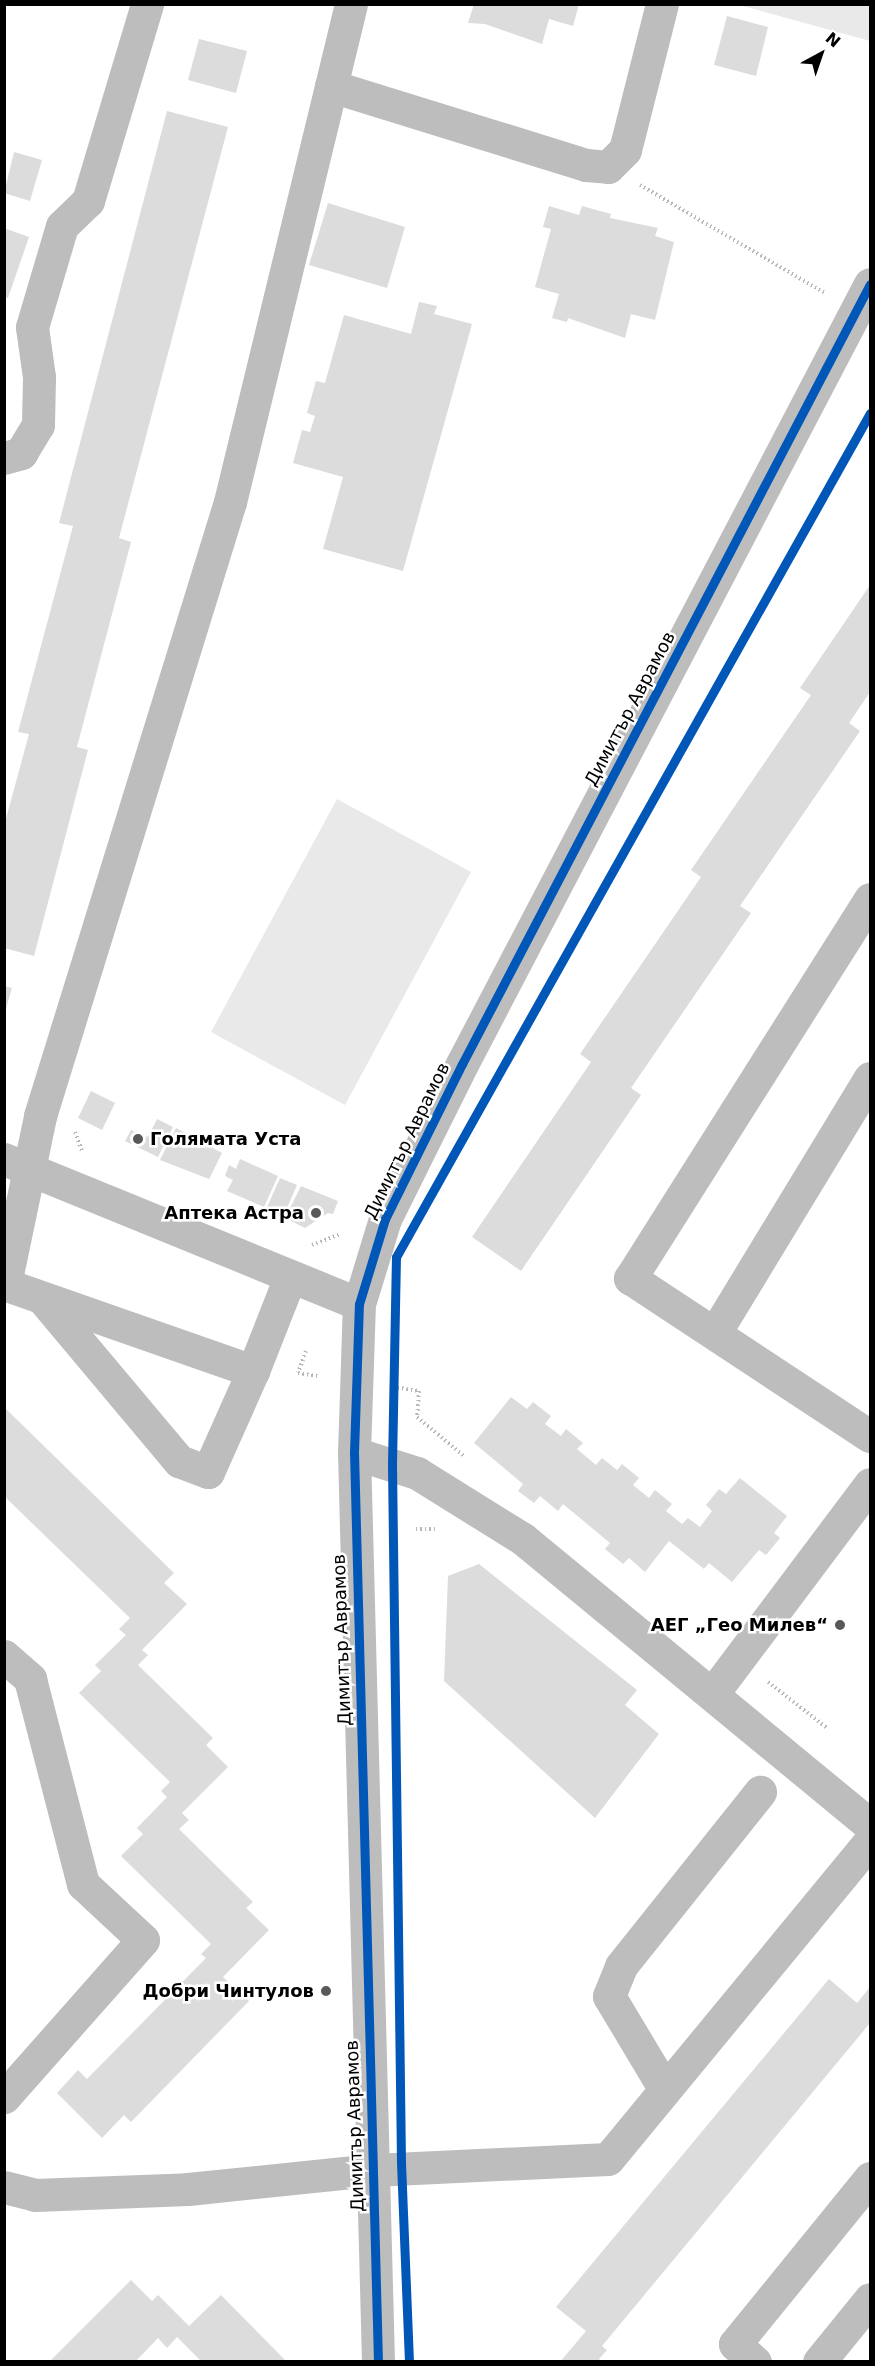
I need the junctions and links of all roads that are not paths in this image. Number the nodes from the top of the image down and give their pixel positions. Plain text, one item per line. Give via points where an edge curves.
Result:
1 (147, 4) edge
2 (351, 4) edge
3 (662, 4) edge
4 (331, 86) junction
5 (866, 292) edge
6 (4, 458) edge
7 (870, 899) edge
8 (870, 1078) edge
9 (16, 1164) edge
10 (290, 1277) junction
11 (5, 1284) edge
12 (42, 1298) junction
13 (359, 1304) junction
14 (716, 1331) junction
15 (254, 1371) junction
16 (870, 1436) edge
17 (354, 1453) junction
18 (870, 1484) edge
19 (4, 1656) edge
20 (713, 1693) junction
21 (760, 1792) dead end
22 (870, 1825) edge
23 (870, 1841) edge
24 (664, 2088) junction
25 (4, 2097) edge
26 (373, 2170) junction
27 (870, 2178) edge
28 (4, 2187) edge
29 (870, 2299) edge
30 (378, 2361) edge
31 (755, 2361) edge
32 (819, 2361) edge

1 - 6 street via 88,201 62,226 32,327 39,376 38,425 21,453
2 - 4 street
3 - 4 street via 625,150 608,167 586,165
4 - 9 street via 230,502 40,1116
5 - 13 street, Димитър Аврамов via 441,1106 385,1219
7 - 14 street via 630,1278
8 - 14 street
9 - 10 street
9 - 11 street
10 - 13 street
10 - 15 street
11 - 12 street
12 - 15 street
12 - 15 street via 179,1461 208,1472
13 - 17 street, Димитър Аврамов
14 - 16 street
17 - 20 street via 417,1473 523,1539
17 - 26 street, Димитър Аврамов
18 - 20 street
19 - 25 street via 30,1679 83,1884 143,1940
20 - 22 street
21 - 24 street via 621,1966 609,1996
23 - 24 street
24 - 26 street via 608,2159
26 - 28 street via 188,2189 35,2195
26 - 30 street, Димитър Аврамов
27 - 31 street via 735,2344
29 - 32 street

